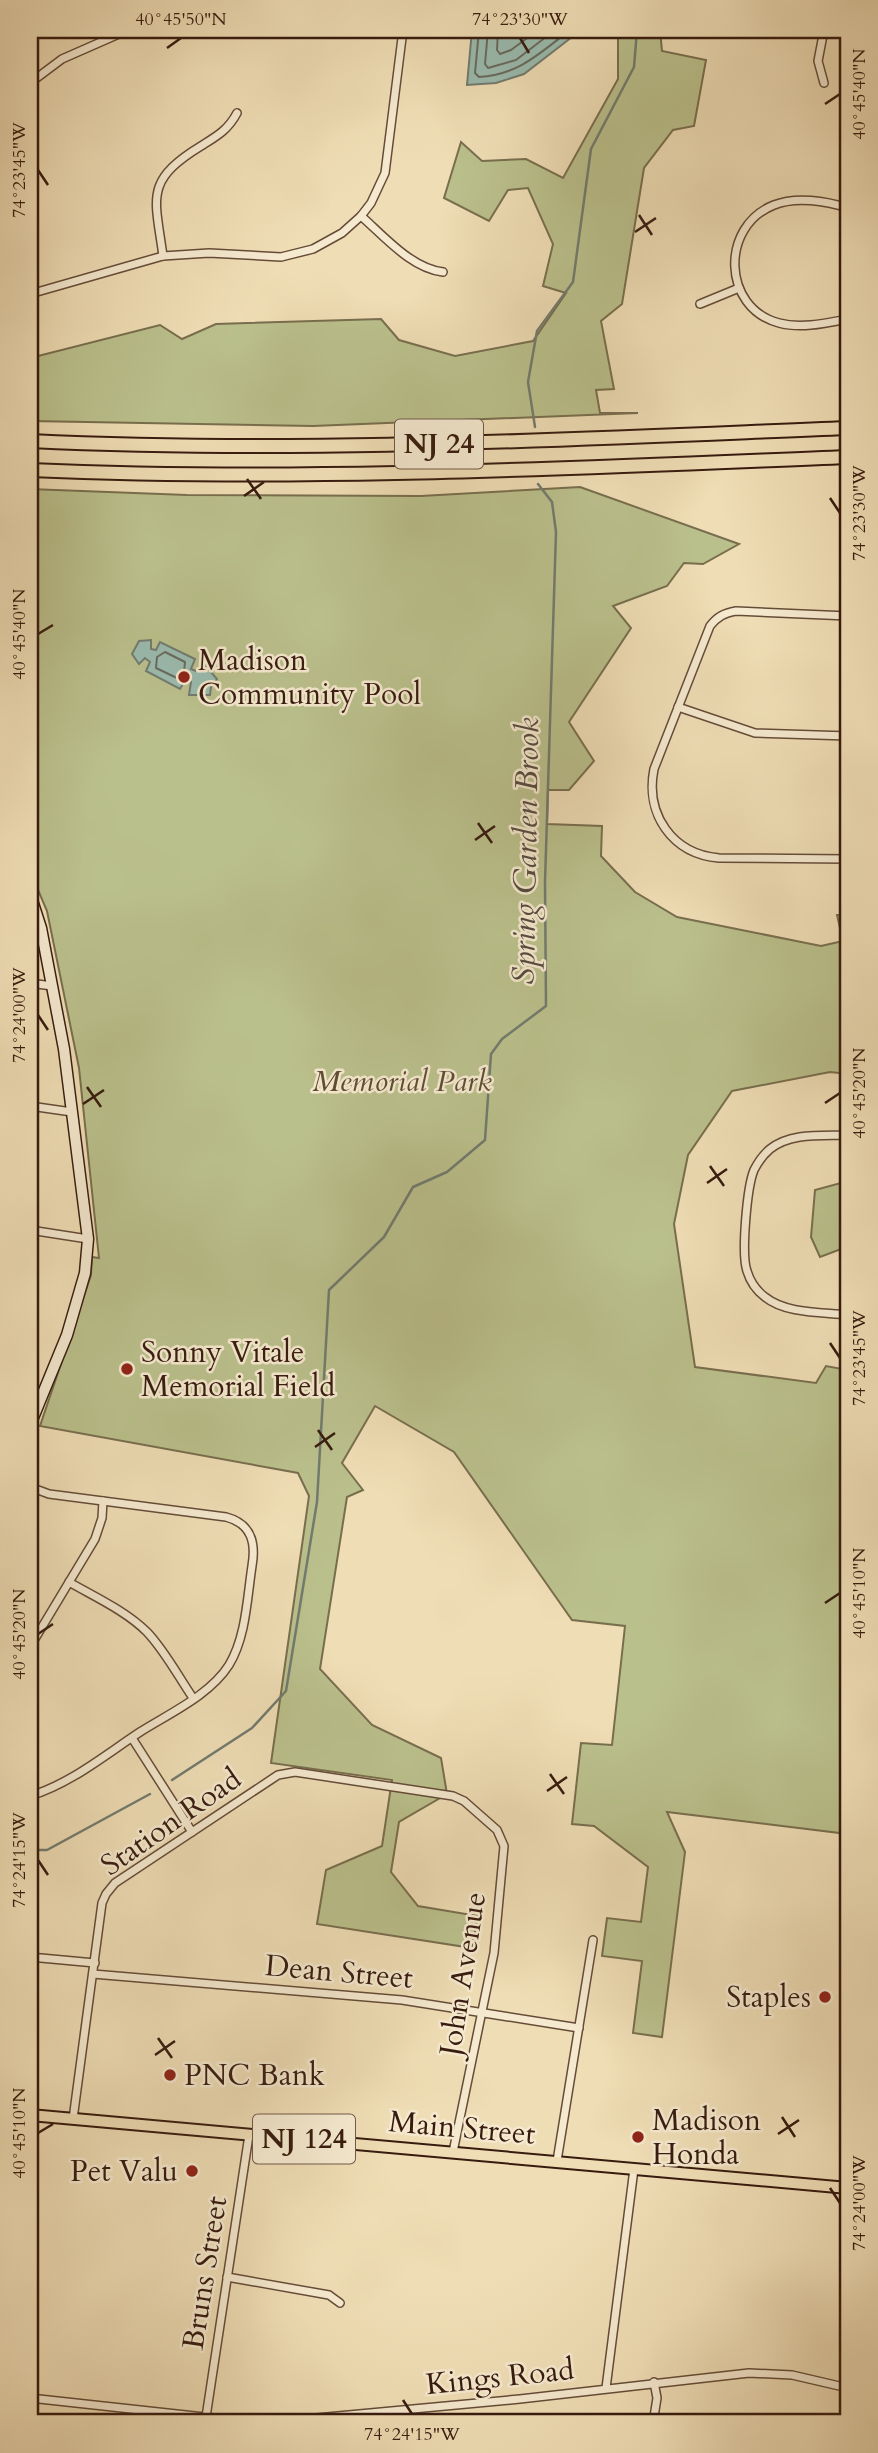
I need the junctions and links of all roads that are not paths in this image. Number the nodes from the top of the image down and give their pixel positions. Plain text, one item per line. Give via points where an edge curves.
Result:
1 (128, 30) edge
2 (403, 30) edge
3 (824, 30) edge
4 (30, 83) edge
5 (824, 83) dead end
6 (236, 113) dead end
7 (848, 208) edge
8 (361, 216) junction
9 (163, 256) junction
10 (443, 272) dead end
11 (739, 288) junction
12 (30, 295) edge
13 (700, 304) dead end
14 (848, 319) edge
15 (848, 428) edge
16 (30, 441) edge
17 (848, 457) edge
18 (30, 470) edge
19 (848, 616) edge
20 (678, 707) junction
21 (848, 736) edge
22 (848, 859) edge
23 (30, 894) edge
24 (30, 983) edge
25 (52, 986) junction
26 (30, 1106) edge
27 (72, 1112) junction
28 (848, 1135) edge
29 (30, 1230) edge
30 (88, 1239) junction
31 (848, 1315) edge
32 (30, 1392) edge
33 (42, 1397) junction
34 (30, 1425) edge
35 (30, 1487) edge
36 (103, 1501) junction
37 (69, 1582) junction
38 (30, 1647) edge
39 (193, 1698) junction
40 (132, 1738) junction
41 (30, 1796) edge
42 (478, 1812) joint
43 (192, 1832) junction
44 (593, 1940) dead end
45 (30, 1957) edge
46 (94, 1963) junction
47 (93, 1973) junction
48 (481, 2014) junction
49 (579, 2028) junction
50 (30, 2115) edge
51 (72, 2119) junction
52 (249, 2135) junction
53 (453, 2152) junction
54 (557, 2161) junction
55 (634, 2169) junction
56 (848, 2188) edge
57 (227, 2277) junction
58 (340, 2303) dead end
59 (654, 2382) junction
60 (606, 2388) junction
61 (848, 2388) edge
62 (30, 2398) edge
63 (206, 2417) junction
64 (653, 2423) edge

1 - 4 street via 62,59
2 - 8 street via 385,173
3 - 5 street via 818,61
6 - 9 street via 224,132 172,166 161,181 156,202
7 - 11 street via 804,201 775,204 762,211 746,226 736,248
8 - 9 street via 326,243 297,254
8 - 10 street via 418,264
9 - 12 street
11 - 13 street
11 - 14 street via 759,314 777,323 805,325
15 - 16 highway, NJ 24 via 385,445
17 - 18 highway, NJ 24 via 385,474
19 - 20 street via 736,611 722,615 710,626
20 - 21 street via 755,733
20 - 22 street via 654,769 652,793 657,817 677,842 710,857
23 - 25 street
24 - 25 street
25 - 27 street
26 - 27 street
27 - 30 street
28 - 31 street via 789,1139 761,1158 751,1181 744,1250 752,1283 766,1298 786,1307
29 - 30 street
30 - 33 street via 81,1286
32 - 33 street
33 - 34 street
35 - 36 street
36 - 37 street via 95,1539
36 - 39 street via 226,1517 240,1522 251,1534 254,1550 240,1640 219,1678
37 - 38 street
37 - 39 street via 145,1630
39 - 40 street
40 - 41 street via 63,1782
40 - 43 street
42 - 43 street, Station Road via 444,1793 286,1773
42 - 48 street, John Avenue via 497,1829 504,1846 497,1939
43 - 46 street, Station Road via 112,1885 103,1903
44 - 49 street
45 - 46 street
46 - 47 street, Station Road
47 - 48 street, Dean Street via 402,2000
47 - 51 street, Station Road
48 - 49 street, Dean Street
48 - 53 street, John Avenue
49 - 54 street
50 - 51 main road, Main Street / NJ 124
51 - 52 main road, Main Street / NJ 124
52 - 53 main road, Main Street / NJ 124
52 - 57 street, Bruns Street
53 - 54 main road, Main Street / NJ 124
54 - 55 main road, Main Street / NJ 124
55 - 56 main road, Main Street / NJ 124
55 - 60 street
57 - 58 street via 329,2295
57 - 63 street, Bruns Street
59 - 60 street, Kings Road
59 - 61 street, Kings Road via 774,2373
59 - 64 street
60 - 63 street, Kings Road via 273,2422
62 - 63 street, Kings Road

